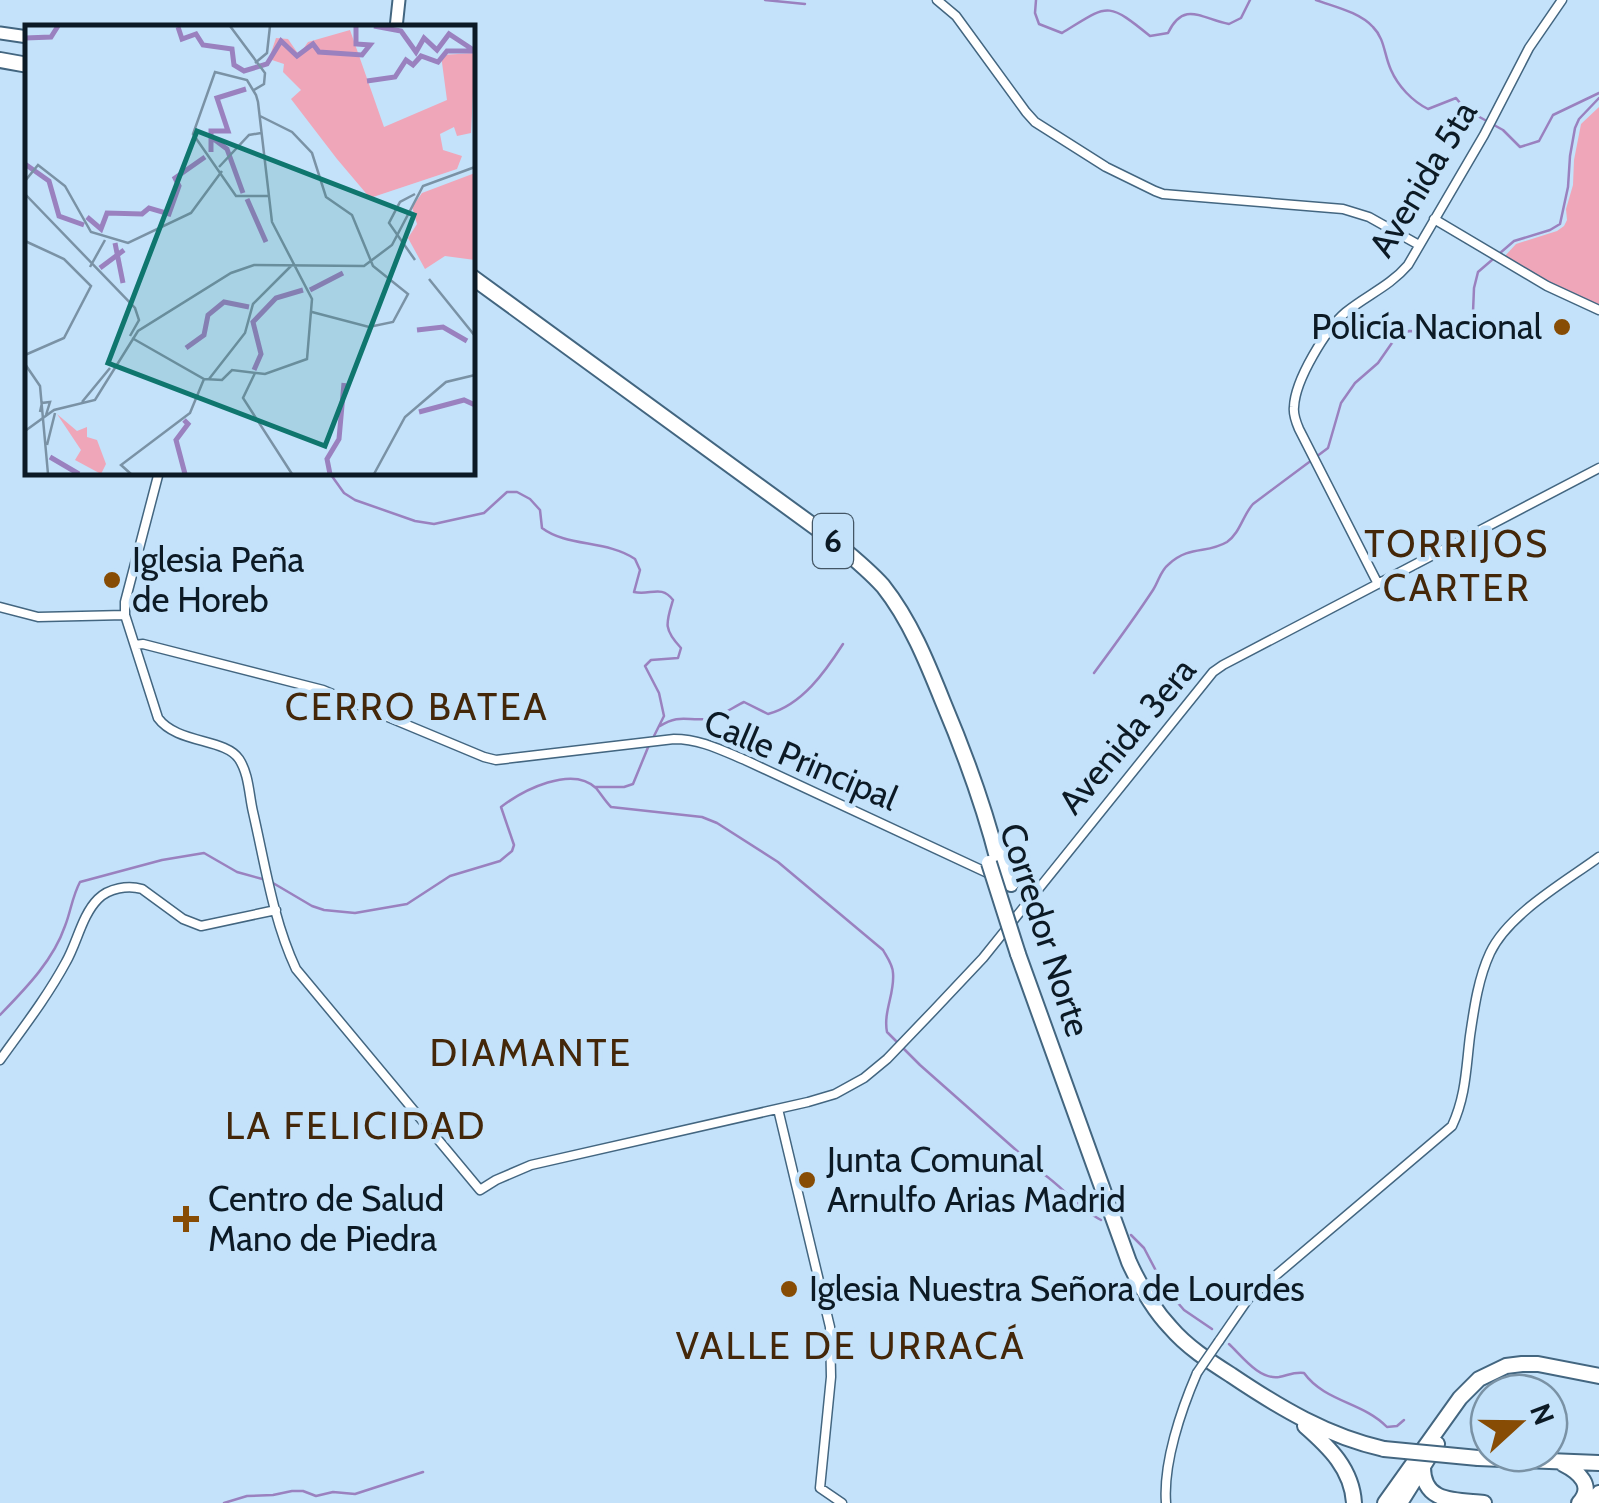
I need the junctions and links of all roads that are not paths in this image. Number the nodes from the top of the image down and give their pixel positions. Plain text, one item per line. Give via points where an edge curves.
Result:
1 (399, 0) edge
2 (937, 0) edge
3 (1562, 0) edge
4 (396, 25) edge
5 (0, 33) edge
6 (25, 37) edge
7 (0, 57) edge
8 (25, 61) edge
9 (1434, 219) junction
10 (1419, 245) junction
11 (475, 279) edge
12 (475, 289) edge
13 (1599, 310) edge
14 (676, 430) junction
15 (693, 443) junction
16 (1599, 468) edge
17 (159, 475) edge
18 (1378, 584) junction
19 (0, 607) edge
20 (125, 615) junction
21 (135, 645) junction
22 (932, 679) junction
23 (962, 750) junction
24 (1599, 858) edge
25 (1012, 884) junction
26 (1033, 893) junction
27 (276, 910) junction
28 (1021, 952) junction
29 (0, 1060) edge
30 (778, 1109) junction
31 (1599, 1378) edge
32 (1289, 1413) junction
33 (1385, 1446) junction
34 (1469, 1452) edge
35 (1599, 1454) edge
36 (1569, 1456) edge
37 (1569, 1459) edge
38 (1599, 1463) edge
39 (1424, 1466) junction
40 (1569, 1466) edge
41 (1599, 1493) edge
42 (842, 1503) edge
43 (1166, 1503) edge
44 (1354, 1503) edge
45 (1385, 1503) edge
46 (1400, 1503) edge
47 (1484, 1503) edge
48 (1579, 1503) edge
49 (1591, 1503) edge

1 - 4 main road
2 - 10 street via 1035,122 1155,192 1343,209
3 - 9 street, Avenida 5ta
5 - 6 main road
7 - 8 highway
9 - 10 street, Avenida 5ta
9 - 13 street
10 - 18 street, Avenida 5ta via 1398,276 1342,315 1320,344 1294,405 1310,454
11 - 14 highway, Corredor Norte / 6
12 - 14 highway, Corredor Norte / 6
14 - 15 highway, Corredor Norte / 6
15 - 22 highway, Corredor Norte / 6 via 861,573
15 - 22 highway, Corredor Norte / 6 via 865,567 900,611
16 - 18 street, Avenida 3era
17 - 20 street
18 - 26 street, Avenida 3era via 1213,672
19 - 20 street via 38,617
20 - 21 street
21 - 25 street, Calle Principal via 323,690 496,760 691,739
21 - 27 street via 163,725 233,752 242,763
22 - 23 highway, Corredor Norte / 6
23 - 25 highway via 988,800
23 - 28 highway, Corredor Norte / 6
24 - 43 street, bridge via 1523,914 1490,952 1452,1126 1248,1299 1196,1373 1169,1461
25 - 26 street, Calle Principal
26 - 30 street, Avenida 3era via 896,1051 846,1090
27 - 29 street via 201,926 142,889 100,897 60,973
27 - 30 street, Avenida 3era via 296,969 480,1190 531,1166
28 - 32 highway, Corredor Norte / 6 via 1129,1262 1148,1299 1194,1349
28 - 33 highway, Corredor Norte / 6 via 1153,1294 1192,1337 1248,1377 1328,1424
30 - 42 street via 830,1327 820,1488
31 - 39 highway via 1522,1368 1491,1377 1462,1406
31 - 45 highway via 1522,1364 1480,1379
32 - 33 highway, Corredor Norte / 6 via 1341,1437
32 - 44 highway via 1341,1464
33 - 34 highway, Corredor Norte / 6, bridge
35 - 36 highway, Corredor Norte / 6
37 - 38 highway, Corredor Norte / 6
39 - 46 highway
39 - 47 highway via 1431,1495
40 - 48 highway via 1583,1478
41 - 49 highway

